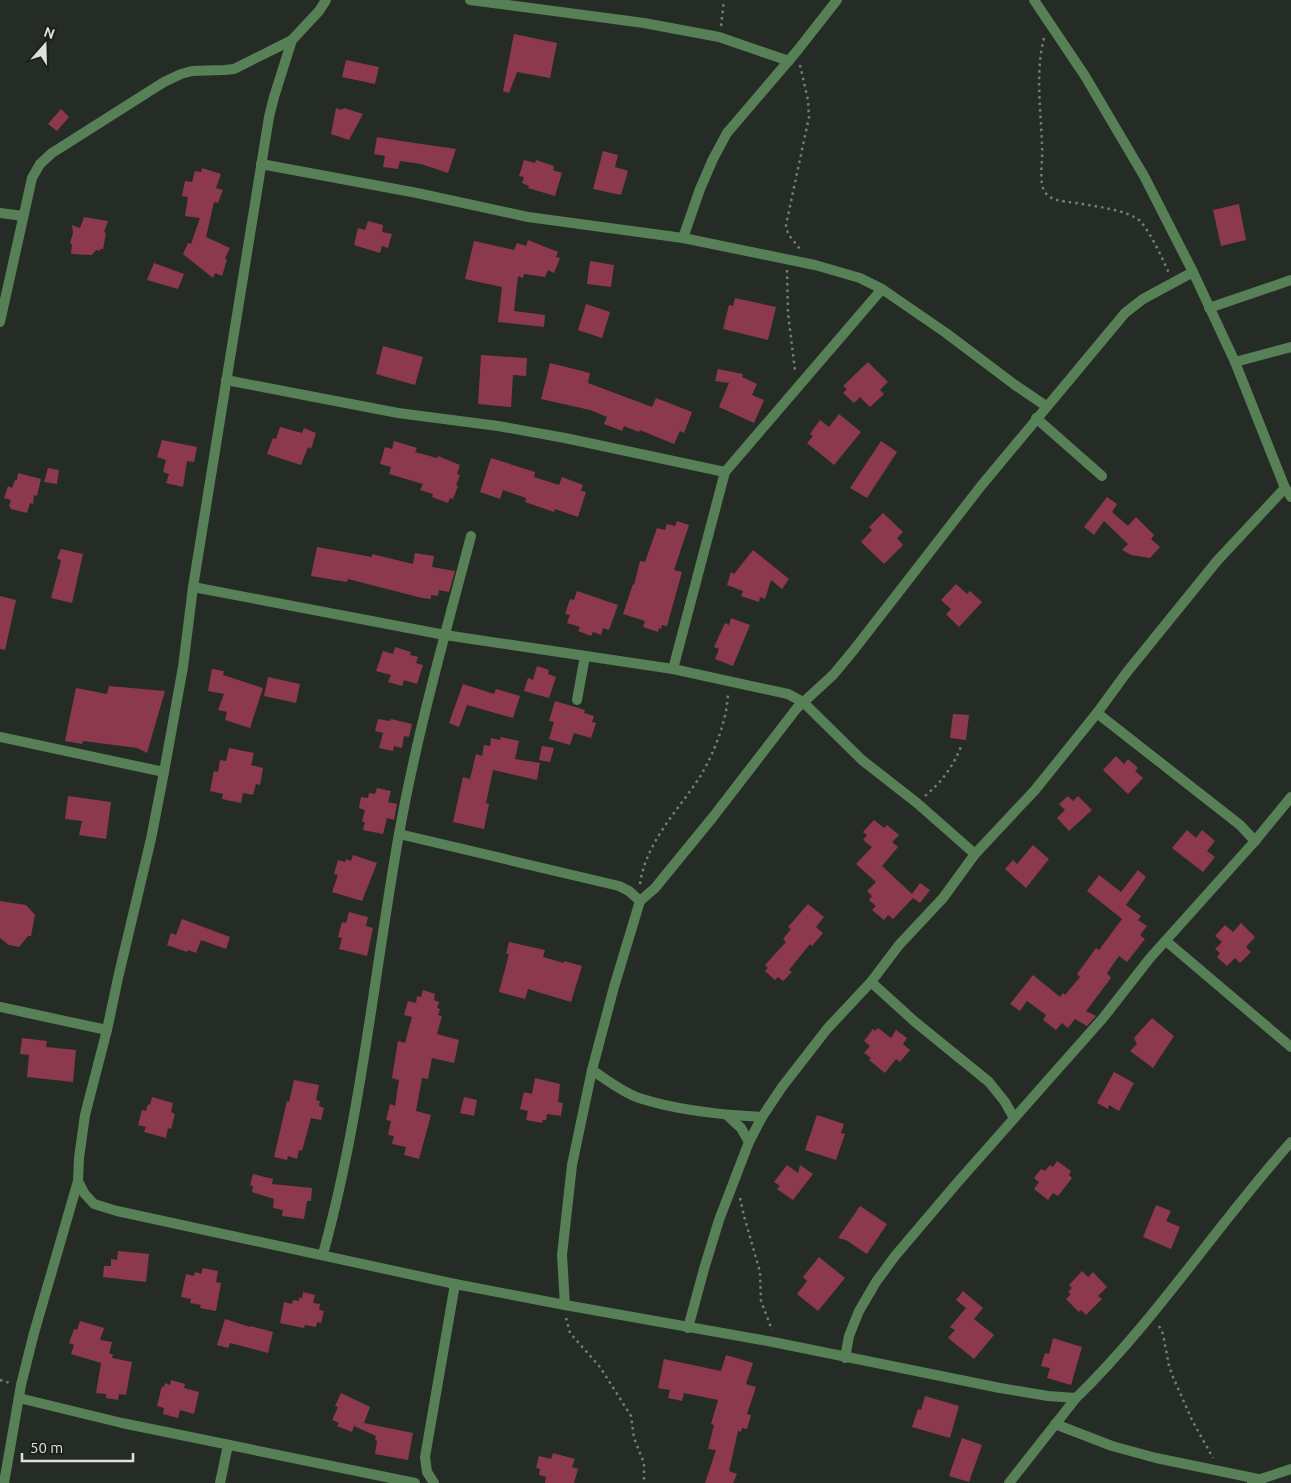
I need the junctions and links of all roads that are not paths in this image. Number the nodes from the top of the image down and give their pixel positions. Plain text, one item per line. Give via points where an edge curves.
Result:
1 (326, 0) edge
2 (470, 0) edge
3 (837, 0) edge
4 (1034, 0) edge
5 (292, 40) junction
6 (789, 61) junction
7 (261, 164) junction
8 (0, 213) edge
9 (23, 216) junction
10 (683, 238) junction
11 (1193, 272) junction
12 (1291, 280) edge
13 (882, 289) junction
14 (1209, 308) junction
15 (0, 322) edge
16 (1291, 347) edge
17 (1235, 362) junction
18 (226, 380) junction
19 (1046, 406) junction
20 (1036, 418) junction
21 (725, 472) junction
22 (1102, 476) dead end
23 (1284, 488) junction
24 (1291, 497) edge
25 (471, 536) dead end
26 (193, 587) junction
27 (445, 635) junction
28 (585, 656) junction
29 (673, 669) junction
30 (577, 700) dead end
31 (803, 702) junction
32 (1097, 713) junction
33 (0, 738) edge
34 (164, 772) junction
35 (1291, 797) edge
36 (399, 834) junction
37 (1255, 841) junction
38 (975, 854) junction
39 (640, 901) junction
40 (1166, 942) junction
41 (871, 982) junction
42 (0, 1007) edge
43 (107, 1030) junction
44 (1291, 1047) edge
45 (592, 1070) junction
46 (727, 1115) junction
47 (762, 1117) junction
48 (1014, 1118) junction
49 (749, 1142) junction
50 (1291, 1142) edge
51 (78, 1181) junction
52 (323, 1254) junction
53 (455, 1284) junction
54 (565, 1306) junction
55 (688, 1328) junction
56 (845, 1358) junction
57 (19, 1398) junction
58 (1076, 1398) junction
59 (1055, 1424) junction
60 (228, 1446) junction
61 (1291, 1469) edge
62 (1254, 1481) edge
63 (4, 1483) edge
64 (220, 1483) edge
65 (415, 1483) edge
66 (434, 1483) edge
67 (1009, 1483) edge

1 - 5 street
2 - 6 street via 644,23 719,37
3 - 6 street
4 - 11 street via 1085,76 1144,176
5 - 7 street via 274,97
5 - 9 street via 234,69 192,71 164,82 52,153 34,172
6 - 10 street via 727,133 700,189
7 - 10 street via 528,217
7 - 18 street
8 - 9 street
9 - 15 street
10 - 13 street via 815,264 860,278
11 - 14 street
11 - 19 street via 1143,299 1125,313
12 - 14 street
13 - 19 street
13 - 21 street
14 - 17 street
16 - 17 street
17 - 23 street
18 - 21 street via 398,413 565,438
18 - 26 street
19 - 20 street
20 - 22 street
20 - 31 street via 853,651
21 - 29 street
23 - 24 street
23 - 32 street via 1217,561
25 - 27 street
26 - 27 street
26 - 34 street via 183,667
27 - 28 street
27 - 36 street via 434,670
28 - 29 street
28 - 30 street
29 - 31 street via 776,690
31 - 38 street via 862,760
31 - 39 street via 663,878
32 - 37 street via 1240,824
32 - 38 street via 1034,790
33 - 34 street
34 - 43 street
35 - 37 street
36 - 39 street via 619,886
36 - 52 street via 352,1126
37 - 40 street
38 - 41 street via 943,898 899,945
39 - 45 street
40 - 44 street
40 - 48 street
41 - 47 street via 799,1064
41 - 48 street via 989,1082
42 - 43 street
43 - 51 street via 85,1115
45 - 46 street via 638,1098
45 - 54 street via 566,1209 562,1255
46 - 47 street
46 - 49 street via 741,1128
47 - 49 street
48 - 56 street via 876,1282 859,1311
49 - 55 street via 719,1220
50 - 58 street via 1257,1180 1153,1313
51 - 52 street via 94,1204 117,1211
51 - 57 street via 36,1325
52 - 53 street
53 - 54 street
53 - 66 street via 426,1457 427,1472
54 - 55 street
55 - 56 street
56 - 58 street via 1038,1395
57 - 60 street
57 - 63 street
58 - 59 street
59 - 62 street via 1112,1446
59 - 67 street
60 - 64 street
60 - 65 street
61 - 62 street

